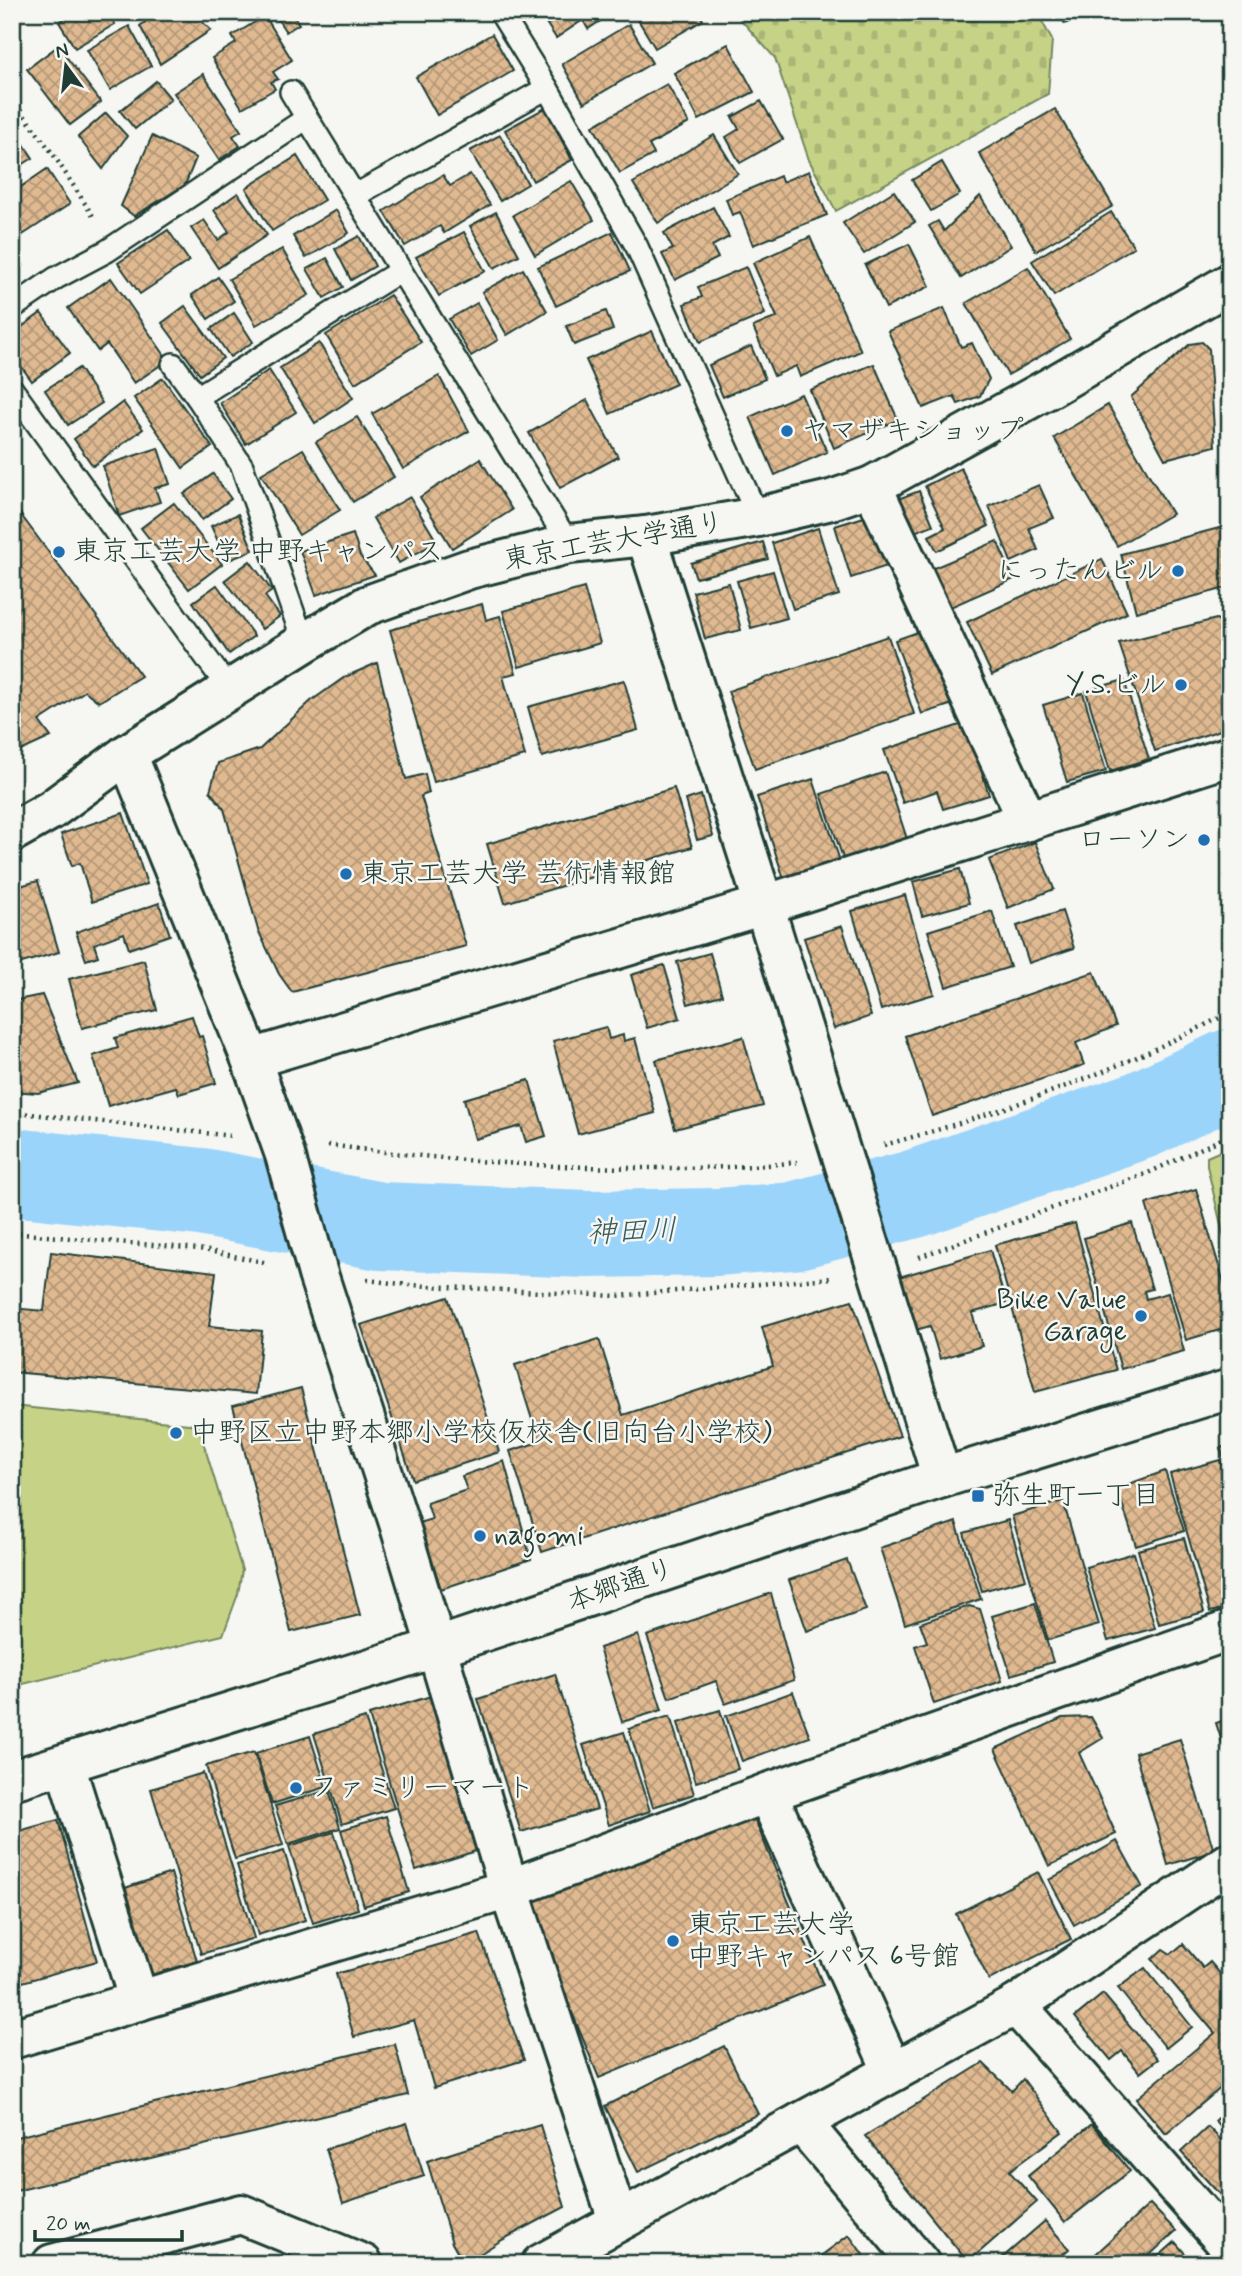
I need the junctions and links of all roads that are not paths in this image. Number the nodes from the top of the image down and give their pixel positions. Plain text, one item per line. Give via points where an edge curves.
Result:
1 (500, 12) edge
2 (547, 88) junction
3 (291, 92) dead end
4 (307, 118) junction
5 (356, 195) junction
6 (400, 271) junction
7 (1230, 283) edge
8 (12, 308) edge
9 (173, 364) dead end
10 (12, 389) edge
11 (197, 397) junction
12 (872, 486) junction
13 (758, 517) junction
14 (646, 536) junction
15 (569, 544) junction
16 (304, 643) junction
17 (229, 689) junction
18 (127, 754) junction
19 (1230, 756) edge
20 (1028, 821) junction
21 (12, 832) edge
22 (764, 905) junction
23 (251, 1059) junction
24 (1230, 1389) edge
25 (942, 1478) junction
26 (1230, 1630) edge
27 (435, 1648) junction
28 (65, 1765) junction
29 (12, 1780) edge
30 (767, 1793) junction
31 (1230, 1862) edge
32 (509, 1889) junction
33 (139, 2001) junction
34 (1016, 2005) junction
35 (12, 2039) edge
36 (893, 2072) junction
37 (801, 2122) junction
38 (618, 2220) junction
39 (1227, 2236) edge
40 (114, 2256) edge
41 (52, 2264) edge
42 (363, 2264) edge
43 (541, 2264) edge
44 (920, 2264) edge

1 - 2 lane
2 - 5 lane
2 - 13 lane via 637,247
3 - 4 lane
4 - 5 lane
4 - 8 lane via 107,251
5 - 6 lane
6 - 11 lane
6 - 15 lane
7 - 12 street, 東京工芸大学通り
9 - 11 lane
10 - 17 lane
11 - 16 lane via 242,466
12 - 13 street, 東京工芸大学通り
12 - 20 street
13 - 14 street, 東京工芸大学通り
14 - 15 street, 東京工芸大学通り
14 - 22 street
15 - 16 street, 東京工芸大学通り via 469,569 369,605
16 - 17 street, 東京工芸大学通り
17 - 18 street, 東京工芸大学通り
18 - 21 street, 東京工芸大学通り via 51,810
18 - 23 street
19 - 20 street
20 - 22 street
22 - 23 street
22 - 25 street
23 - 27 street
24 - 25 street, 本郷通り
25 - 27 street, 本郷通り
26 - 30 street
27 - 28 street, 本郷通り
27 - 32 street
28 - 29 street, 本郷通り
28 - 33 street
30 - 32 street
30 - 36 street
31 - 34 street
32 - 33 street
32 - 38 street
33 - 35 street
34 - 36 street
34 - 39 street
36 - 37 street
37 - 38 street
37 - 44 street
38 - 43 street
40 - 41 street
40 - 42 street via 241,2214

